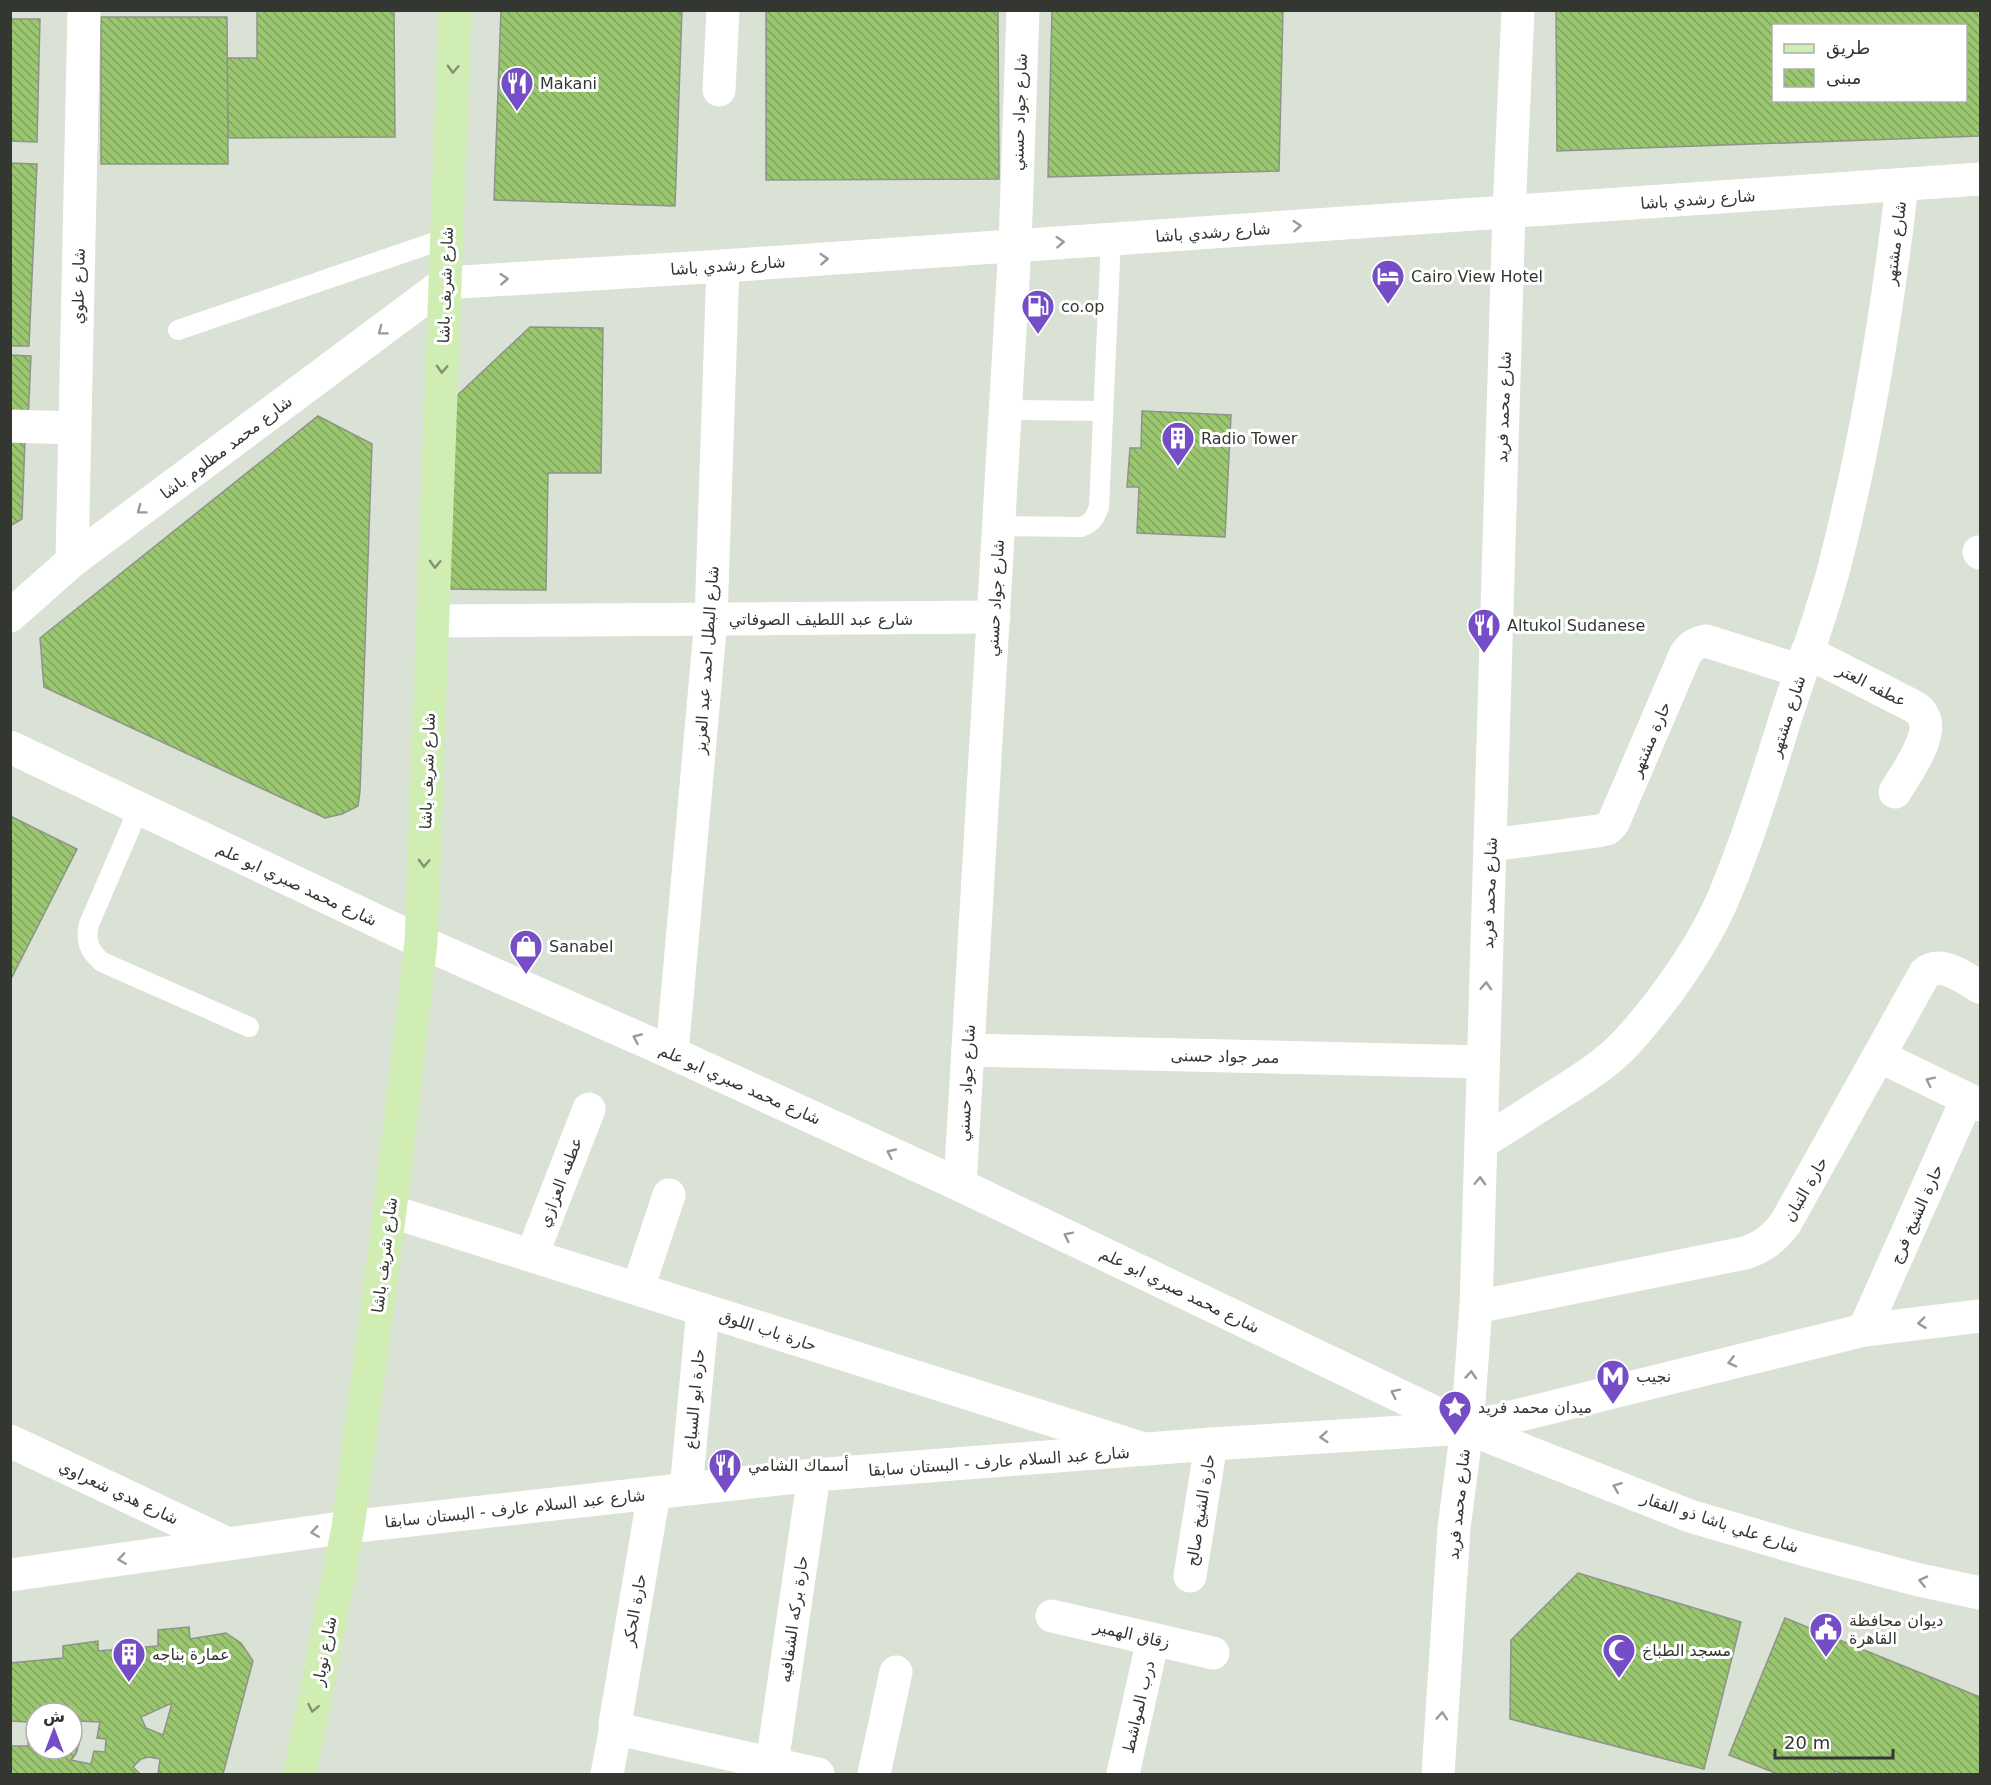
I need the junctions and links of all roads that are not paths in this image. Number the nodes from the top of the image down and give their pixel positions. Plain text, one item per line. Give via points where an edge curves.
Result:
1 (84, 10) edge
2 (455, 10) edge
3 (723, 10) edge
4 (1023, 10) edge
5 (1518, 10) edge
6 (719, 90) dead end
7 (1980, 179) edge
8 (1902, 185) junction
9 (1509, 212) junction
10 (447, 238) junction
11 (1111, 239) junction
12 (1015, 245) junction
13 (723, 266) junction
14 (445, 283) junction
15 (178, 330) dead end
16 (1005, 410) junction
17 (1103, 411) junction
18 (10, 426) edge
19 (75, 428) junction
20 (999, 526) junction
21 (72, 561) junction
22 (10, 616) edge
23 (994, 617) junction
24 (711, 619) junction
25 (433, 621) junction
26 (1804, 662) junction
27 (10, 747) edge
28 (1895, 792) dead end
29 (139, 808) junction
30 (1490, 845) junction
31 (421, 942) junction
32 (1980, 987) edge
33 (249, 1027) dead end
34 (968, 1050) junction
35 (672, 1053) junction
36 (1879, 1056) junction
37 (1483, 1062) junction
38 (1974, 1102) edge
39 (589, 1109) dead end
40 (1481, 1143) junction
41 (960, 1185) junction
42 (669, 1195) dead end
43 (390, 1211) junction
44 (531, 1255) junction
45 (638, 1288) junction
46 (1476, 1307) junction
47 (703, 1310) junction
48 (1980, 1316) edge
49 (1864, 1330) junction
50 (1467, 1428) junction
51 (10, 1441) edge
52 (1211, 1444) junction
53 (1145, 1450) junction
54 (814, 1475) junction
55 (670, 1491) junction
56 (348, 1527) junction
57 (228, 1544) junction
58 (10, 1575) edge
59 (1190, 1576) dead end
60 (1980, 1593) edge
61 (1052, 1616) dead end
62 (1153, 1639) junction
63 (1213, 1653) dead end
64 (896, 1672) dead end
65 (616, 1727) junction
66 (712, 1763) edge
67 (772, 1764) junction
68 (300, 1774) edge
69 (607, 1774) edge
70 (818, 1774) edge
71 (874, 1774) edge
72 (1123, 1774) edge
73 (1438, 1774) edge

1 - 19 street, شارع علوي
2 -> 10 main road, شارع شريف باشا
3 - 6 street
4 - 12 street, شارع جواد حسني
5 - 9 street, شارع محمد فريد
7 - 8 street, شارع رشدي باشا
8 - 9 street, شارع رشدي باشا
8 - 26 street, شارع مشتهر via 1877,372 1857,474 1832,575
11 -> 9 street, شارع رشدي باشا
9 - 30 street, شارع محمد فريد
10 - 14 main road, شارع شريف باشا
10 - 15 lane
12 -> 11 street, شارع رشدي باشا
11 - 17 lane
13 -> 12 street, شارع رشدي باشا
12 - 16 street, شارع جواد حسني
14 -> 13 street, شارع رشدي باشا
13 - 24 street, شارع البطل احمد عبد العزيز
14 -> 21 street, شارع محمد مظلوم باشا
14 -> 25 main road, شارع شريف باشا
16 - 17 lane
16 - 20 street, شارع جواد حسني
17 - 20 lane via 1099,507 1089,524 1081,528
18 - 19 street
19 - 21 street, شارع علوي
20 - 23 street, شارع جواد حسني
21 - 22 street, شارع محمد مظلوم باشا
23 - 24 street, شارع عبد اللطيف الصوفاتي
23 - 34 street, شارع جواد حسني
24 - 25 street, شارع عبد اللطيف الصوفاتي
24 - 35 street, شارع البطل احمد عبد العزيز
25 -> 31 main road, شارع شريف باشا
26 - 28 street, عطفه العتر via 1911,705 1922,714 1925,739
26 - 30 street, حارة مشتهر via 1706,641 1696,643 1685,655 1613,823 1607,829
26 - 40 street, شارع مشتهر via 1725,896 1702,939 1623,1045 1601,1065
27 - 29 street, شارع محمد صبري ابو علم
29 - 31 street, شارع محمد صبري ابو علم
29 - 33 lane via 89,924 88,945 102,962
37 -> 30 street, شارع محمد فريد
35 -> 31 street, شارع محمد صبري ابو علم
31 - 43 main road, شارع شريف باشا
32 - 36 street, حارة التبان via 1945,969 1934,967 1925,973
34 - 37 street, ممر جواد حسنى
34 - 41 street, شارع جواد حسني
41 -> 35 street, شارع محمد صبري ابو علم
38 -> 36 street
36 - 46 street, حارة التبان via 1785,1224 1761,1248
37 - 40 street, شارع محمد فريد
38 - 49 street, حارة الشيخ فرج
39 - 44 street, عطفه العزازي
46 -> 40 street, شارع محمد فريد
50 -> 41 street, شارع محمد صبري ابو علم
42 - 45 street
43 - 44 street, حارة باب اللوق
43 - 56 main road, شارع شريف باشا
44 - 45 street, حارة باب اللوق
45 - 47 street, حارة باب اللوق
50 -> 46 street, شارع محمد فريد
47 - 53 street, حارة باب اللوق
47 - 55 street, حارة ابو السباع
48 -> 49 street, شارع عبد السلام عارف - البستان سابقا
49 -> 50 street, شارع عبد السلام عارف - البستان سابقا
50 -> 52 street, شارع عبد السلام عارف - البستان سابقا
60 -> 50 street, شارع علي باشا ذو الفقار via 1802,1549 1690,1516
73 -> 50 street, شارع محمد فريد via 1455,1528
51 - 57 street, شارع هدي شعراوي
52 - 53 street, شارع عبد السلام عارف - البستان سابقا
52 - 59 street, حارة الشيخ صالح
53 - 54 street, شارع عبد السلام عارف - البستان سابقا
54 - 55 street, شارع عبد السلام عارف - البستان سابقا
54 - 67 street, حارة بركه الشقافيه
55 - 56 street, شارع عبد السلام عارف - البستان سابقا
55 - 65 street, حارة الحكر
56 -> 57 street, شارع عبد السلام عارف - البستان سابقا
56 -> 68 main road, شارع نوبار
57 -> 58 street, شارع عبد السلام عارف - البستان سابقا
61 - 62 street, زقاق الهمير
62 - 63 street, زقاق الهمير
62 - 72 street, درب المواشط
64 - 71 street
65 - 66 street
65 - 69 street, حارة الحكر
66 - 67 street
67 - 70 street

